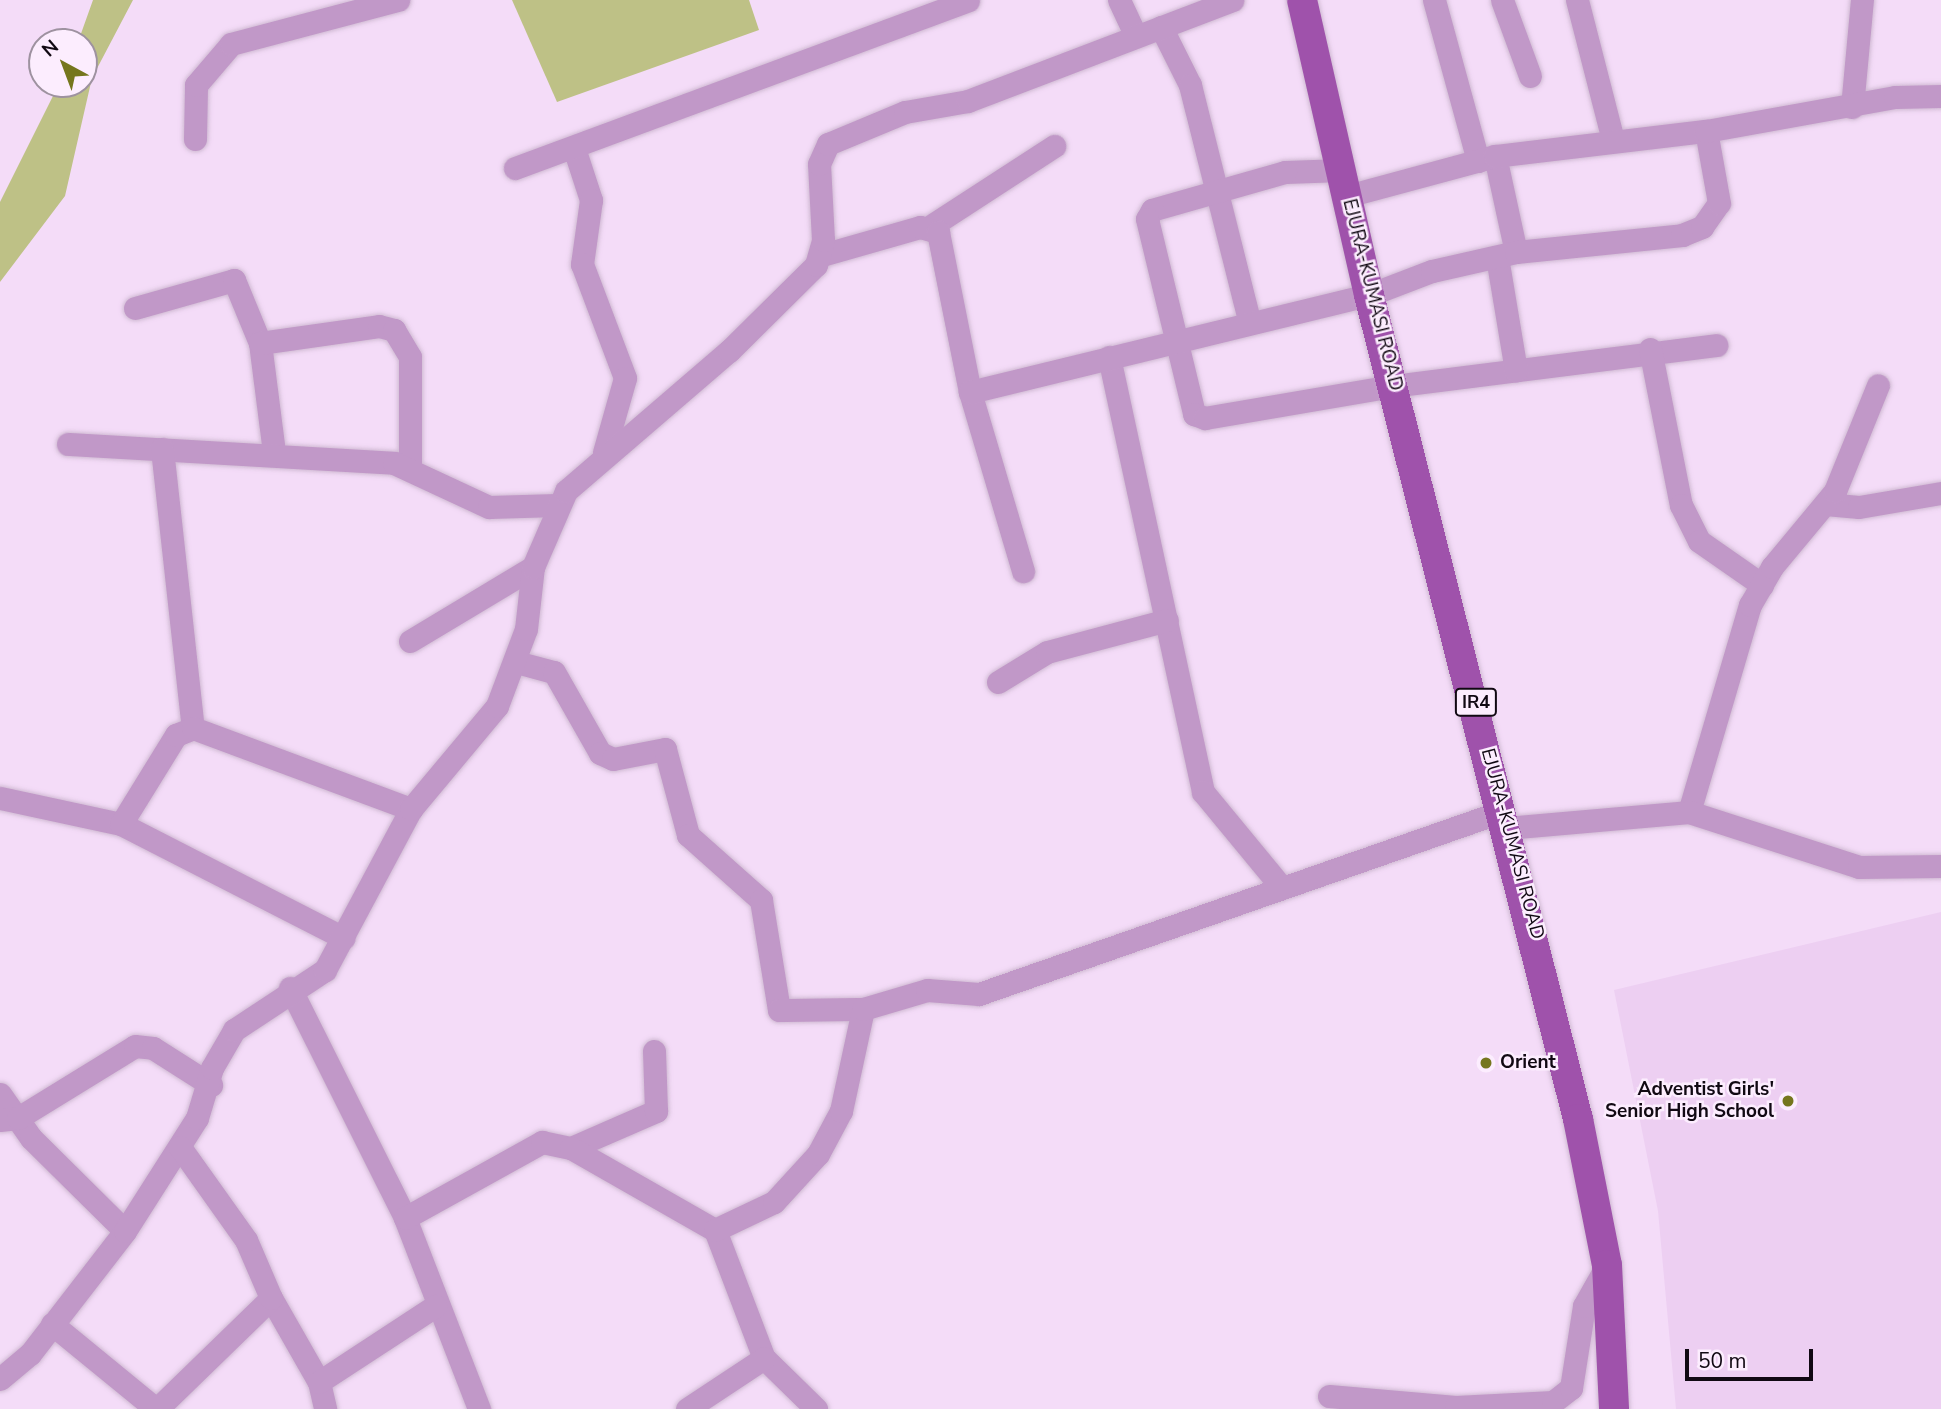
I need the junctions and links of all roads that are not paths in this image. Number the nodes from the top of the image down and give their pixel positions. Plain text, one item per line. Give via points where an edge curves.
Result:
1 (398, 0) edge
2 (1119, 0) edge
3 (1232, 0) edge
4 (1302, 0) edge
5 (1434, 0) edge
6 (1502, 0) edge
7 (1577, 0) edge
8 (1862, 0) edge
9 (961, 1) edge
10 (327, 9) edge
11 (1161, 27) junction
12 (1136, 34) junction
13 (1530, 76) dead end
14 (1941, 96) edge
15 (1852, 107) junction
16 (1706, 131) junction
17 (195, 139) dead end
18 (1613, 140) junction
19 (1054, 146) dead end
20 (574, 148) junction
21 (1486, 159) junction
22 (514, 168) dead end
23 (1345, 183) junction
24 (1217, 189) junction
25 (931, 226) junction
26 (822, 255) junction
27 (1506, 255) junction
28 (1369, 295) junction
29 (135, 308) dead end
30 (1250, 323) junction
31 (1174, 342) junction
32 (260, 343) junction
33 (1716, 345) dead end
34 (1650, 349) junction
35 (1109, 357) junction
36 (1516, 370) junction
37 (1878, 385) dead end
38 (1393, 386) junction
39 (970, 392) junction
40 (68, 444) dead end
41 (162, 449) junction
42 (274, 453) junction
43 (602, 458) junction
44 (410, 468) junction
45 (1941, 492) edge
46 (1825, 504) junction
47 (556, 505) junction
48 (533, 567) junction
49 (1023, 571) dead end
50 (1762, 585) junction
51 (1167, 620) junction
52 (410, 641) dead end
53 (516, 662) junction
54 (998, 682) dead end
55 (193, 728) junction
56 (0, 798) edge
57 (411, 809) junction
58 (1689, 812) junction
59 (1504, 819) junction
60 (121, 824) junction
61 (1941, 866) edge
62 (1282, 888) junction
63 (344, 938) junction
64 (290, 988) junction
65 (863, 1009) junction
66 (654, 1051) dead end
67 (211, 1085) junction
68 (0, 1094) edge
69 (9, 1119) edge
70 (180, 1147) junction
71 (572, 1148) junction
72 (405, 1218) junction
73 (715, 1230) junction
74 (125, 1231) junction
75 (1607, 1265) junction
76 (271, 1298) junction
77 (435, 1307) junction
78 (52, 1324) junction
79 (764, 1358) junction
80 (0, 1380) edge
81 (319, 1382) junction
82 (1329, 1396) dead end
83 (157, 1409) edge
84 (325, 1409) edge
85 (479, 1409) edge
86 (687, 1409) edge
87 (816, 1409) edge
88 (1614, 1409) edge

1 - 10 street
2 - 12 street
3 - 11 street
4 - 23 main road, EJURA-KUMASI ROAD / IR4
5 - 21 street
6 - 13 street
7 - 18 street
8 - 15 street
9 - 20 street
10 - 17 street via 247,36 223,52 196,85
11 - 12 street
11 - 24 street via 1182,58
12 - 26 street via 968,101 905,113 837,138 819,163
14 - 15 street via 1895,97
15 - 16 street
16 - 18 street
16 - 27 street via 1719,203 1702,227 1682,236
18 - 21 street
19 - 25 street
20 - 22 street
20 - 43 street via 591,200 582,264 625,378
21 - 23 street
21 - 27 street
23 - 24 street via 1285,172
23 - 28 main road, EJURA-KUMASI ROAD / IR4
24 - 30 street
24 - 31 street via 1159,203 1147,219
25 - 26 street
25 - 39 street via 944,246
26 - 43 street via 738,343
27 - 28 street via 1432,271
27 - 36 street
28 - 30 street
28 - 38 main road, EJURA-KUMASI ROAD / IR4
29 - 32 street via 234,280
30 - 31 street
31 - 35 street
31 - 38 street via 1188,408 1205,418
32 - 42 street
32 - 44 street via 379,326 394,330 410,357
33 - 34 street
34 - 36 street
34 - 50 street via 1681,505 1699,541
35 - 39 street
35 - 51 street
36 - 38 street
37 - 46 street
38 - 59 main road, EJURA-KUMASI ROAD / IR4
39 - 49 street
40 - 41 street
41 - 42 street
41 - 55 street
42 - 44 street
43 - 47 street
44 - 47 street via 489,507
45 - 46 street via 1859,507
46 - 50 street
47 - 48 street
48 - 52 street
48 - 53 street
50 - 58 street via 1750,605
51 - 54 street via 1047,652
51 - 62 street via 1203,792
53 - 57 street via 480,731
53 - 65 street via 554,672 600,753 613,758 665,748 688,835 761,900 779,1010
55 - 57 street
55 - 60 street via 176,735
56 - 60 street
57 - 63 street
58 - 59 street
58 - 61 street via 1859,867
59 - 62 street
59 - 75 main road, EJURA-KUMASI ROAD / IR4 via 1542,956
60 - 63 street
62 - 65 street via 979,994 927,990
63 - 64 street via 315,981
64 - 67 street via 234,1030 212,1068
64 - 72 street
65 - 73 street via 841,1111 817,1154 774,1202
66 - 71 street via 661,1102 656,1111
67 - 69 street via 153,1048 135,1046
67 - 70 street
68 - 69 street
69 - 74 street
70 - 74 street
70 - 76 street via 246,1240
71 - 72 street via 534,1145
71 - 73 street
72 - 77 street
73 - 79 street
74 - 78 street
75 - 82 street via 1584,1306 1571,1388 1553,1402 1456,1407
75 - 88 main road, EJURA-KUMASI ROAD / IR4
76 - 81 street
76 - 83 street
77 - 81 street
77 - 85 street
78 - 80 street
78 - 83 street
79 - 86 street
79 - 87 street
81 - 84 street

